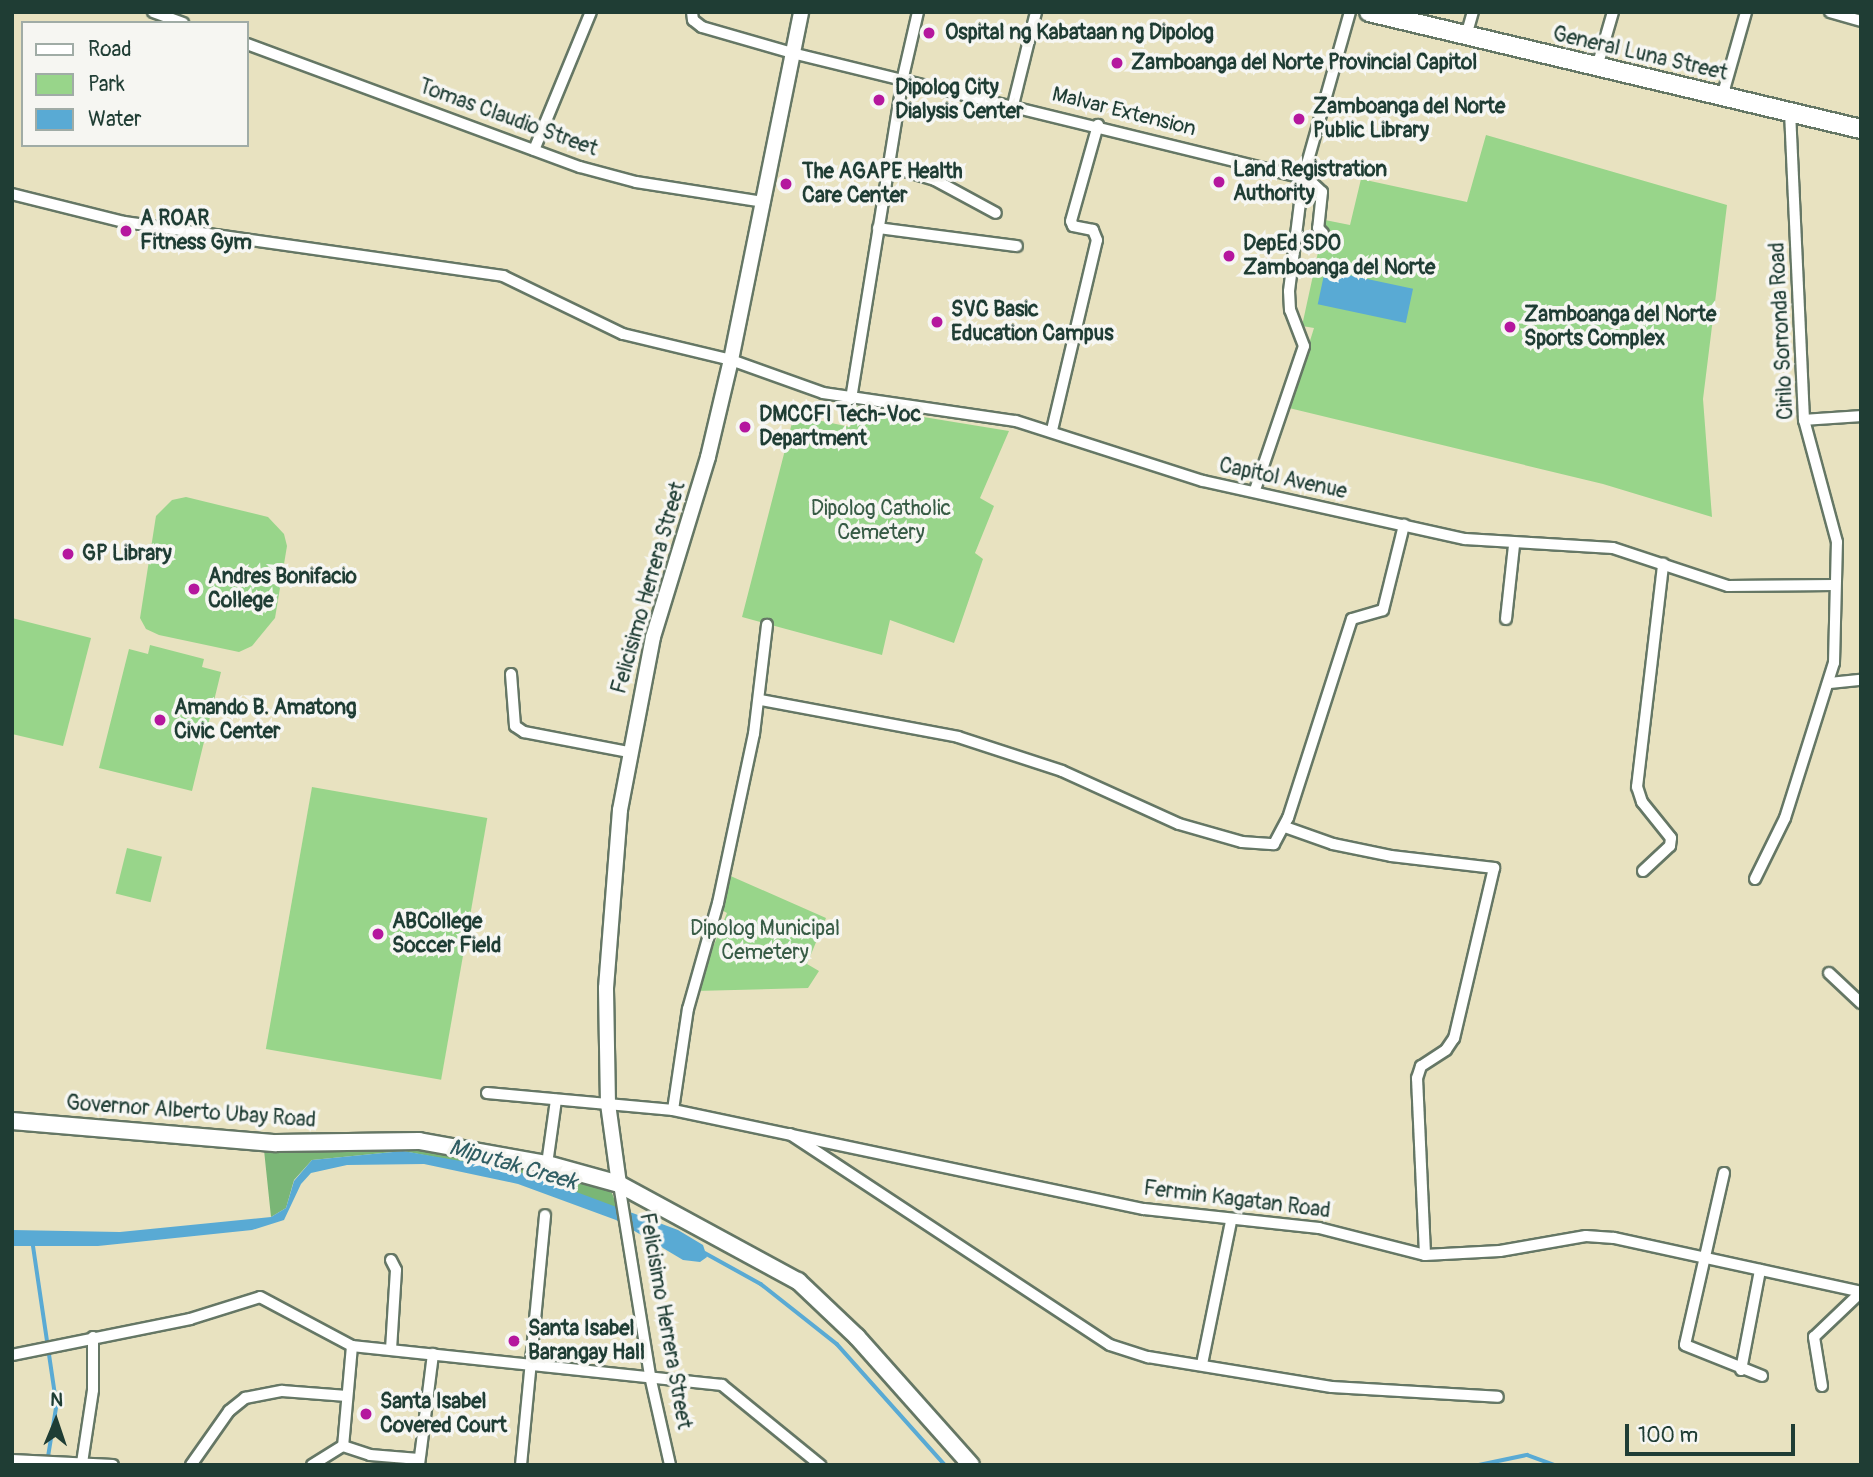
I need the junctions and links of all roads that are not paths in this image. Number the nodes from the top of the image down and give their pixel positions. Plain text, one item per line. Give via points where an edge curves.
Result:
1 (153, 12) edge
2 (592, 12) edge
3 (801, 12) edge
4 (918, 12) edge
5 (1036, 12) edge
6 (1350, 12) edge
7 (1369, 12) edge
8 (1474, 12) edge
9 (1613, 12) edge
10 (1746, 12) edge
11 (1830, 12) edge
12 (693, 16) edge
13 (178, 21) edge
14 (1861, 21) edge
15 (1466, 36) junction
16 (248, 44) edge
17 (792, 53) junction
18 (1597, 67) junction
19 (903, 77) junction
20 (1722, 97) junction
21 (1013, 105) junction
22 (1790, 113) junction
23 (1098, 125) junction
24 (1861, 130) edge
25 (534, 149) junction
26 (888, 166) junction
27 (1303, 178) junction
28 (12, 194) edge
29 (764, 202) junction
30 (996, 213) dead end
31 (878, 228) junction
32 (1323, 233) dead end
33 (1017, 246) dead end
34 (731, 360) junction
35 (851, 399) junction
36 (1861, 416) edge
37 (1804, 420) junction
38 (1052, 430) junction
39 (1255, 490) junction
40 (1404, 525) junction
41 (1514, 545) junction
42 (1663, 564) junction
43 (1833, 585) junction
44 (1506, 619) dead end
45 (767, 625) dead end
46 (511, 674) dead end
47 (1861, 680) edge
48 (1830, 683) junction
49 (761, 700) junction
50 (629, 752) junction
51 (1284, 827) junction
52 (1643, 871) dead end
53 (1755, 879) dead end
54 (1829, 973) dead end
55 (1861, 1003) edge
56 (487, 1093) dead end
57 (556, 1100) junction
58 (608, 1104) junction
59 (673, 1110) junction
60 (12, 1121) edge
61 (785, 1130) junction
62 (547, 1164) junction
63 (1724, 1173) dead end
64 (619, 1184) junction
65 (545, 1215) dead end
66 (1231, 1220) junction
67 (1425, 1255) junction
68 (1704, 1258) junction
69 (391, 1260) dead end
70 (1760, 1270) junction
71 (1860, 1292) edge
72 (93, 1337) junction
73 (352, 1346) junction
74 (391, 1349) junction
75 (12, 1354) edge
76 (433, 1354) junction
77 (1202, 1364) junction
78 (530, 1365) junction
79 (1741, 1370) junction
80 (650, 1376) junction
81 (1762, 1376) dead end
82 (1822, 1386) dead end
83 (347, 1396) junction
84 (1498, 1397) dead end
85 (343, 1447) junction
86 (12, 1460) edge
87 (379, 1460) edge
88 (64, 1462) edge
89 (82, 1462) junction
90 (419, 1462) edge
91 (113, 1465) edge
92 (191, 1465) edge
93 (312, 1465) edge
94 (521, 1465) edge
95 (670, 1465) edge
96 (820, 1465) edge
97 (971, 1465) edge

1 - 13 street
2 - 25 street
3 - 17 street, Felicisimo Herrera Street
4 - 19 street
5 - 21 street
6 - 27 street
7 - 15 main road, General Luna Street
8 - 15 street
9 - 18 street
10 - 20 street
11 - 14 street
12 - 17 street, Malvar Extension via 702,27
15 - 18 main road, General Luna Street
16 - 25 street, Tomas Claudio Street
17 - 19 street, Malvar Extension
17 - 29 street, Felicisimo Herrera Street
18 - 20 main road, General Luna Street
19 - 21 street, Malvar Extension
19 - 26 street
20 - 22 main road, General Luna Street
21 - 23 street, Malvar Extension
22 - 24 main road, General Luna Street
22 - 37 street, Cirilo Sorronda Road
23 - 27 street, Malvar Extension
23 - 38 street via 1070,221 1095,232 1097,240
25 - 29 street, Tomas Claudio Street via 636,182
26 - 30 street via 935,180
26 - 31 street
27 - 32 street via 1316,182 1322,192 1318,228
27 - 39 street via 1289,291 1290,310 1304,346
28 - 34 street, Capitol Avenue via 76,214 503,276 623,334
29 - 34 street, Felicisimo Herrera Street
31 - 33 street
31 - 35 street
34 - 35 street, Capitol Avenue
34 - 50 street, Felicisimo Herrera Street via 708,457 653,637
35 - 38 street, Capitol Avenue
36 - 37 street
37 - 43 street, Cirilo Sorronda Road via 1835,525
38 - 39 street, Capitol Avenue via 1182,475
39 - 40 street, Capitol Avenue
40 - 41 street, Capitol Avenue
40 - 51 street via 1383,610 1352,619
41 - 42 street, Capitol Avenue via 1613,548
41 - 44 street
42 - 43 street, Capitol Avenue via 1728,586
42 - 52 street via 1637,787 1642,802 1671,838 1670,845
43 - 48 street, Cirilo Sorronda Road
45 - 49 street
46 - 50 street via 515,726 524,732
47 - 48 street
48 - 53 street, Cirilo Sorronda Road via 1785,818
49 - 51 street via 958,737 1062,771 1179,824 1242,842 1274,844
49 - 59 street via 718,903 688,1009
50 - 58 street, Felicisimo Herrera Street via 608,924
51 - 67 street via 1333,844 1391,856 1494,868 1454,1038 1447,1050 1421,1066 1417,1079
54 - 55 street
56 - 57 street, Fermin Kagatan Road
57 - 58 street, Fermin Kagatan Road
57 - 62 street
58 - 59 street, Fermin Kagatan Road
58 - 64 street, Felicisimo Herrera Street
59 - 61 street, Fermin Kagatan Road
60 - 62 main road, Governor Alberto Ubay Road via 276,1143 419,1141
61 - 66 street, Fermin Kagatan Road via 1144,1209
61 - 77 street via 1079,1328 1148,1357
62 - 64 main road, Governor Alberto Ubay Road
63 - 68 street
64 - 80 street, Felicisimo Herrera Street
64 - 97 main road, Governor Alberto Ubay Road via 771,1264 805,1287 858,1338
65 - 78 street
66 - 67 street, Fermin Kagatan Road via 1320,1228
66 - 77 street
67 - 68 street, Fermin Kagatan Road via 1500,1251 1586,1237 1650,1244
68 - 70 street, Fermin Kagatan Road
68 - 79 street via 1685,1345
69 - 74 street via 396,1270
70 - 71 street, Fermin Kagatan Road
70 - 79 street
71 - 82 street via 1814,1337
72 - 73 street via 190,1320 260,1297
72 - 75 street
72 - 89 street via 93,1390
73 - 74 street
73 - 83 street
74 - 76 street
76 - 78 street
76 - 90 street
77 - 84 street via 1332,1387
78 - 80 street
78 - 94 street
79 - 81 street
80 - 95 street, Felicisimo Herrera Street
80 - 96 street via 722,1385
83 - 85 street
83 - 92 street via 282,1391 245,1398 229,1411
85 - 87 street
85 - 93 street
86 - 88 street
87 - 90 street
88 - 89 street
89 - 91 street

